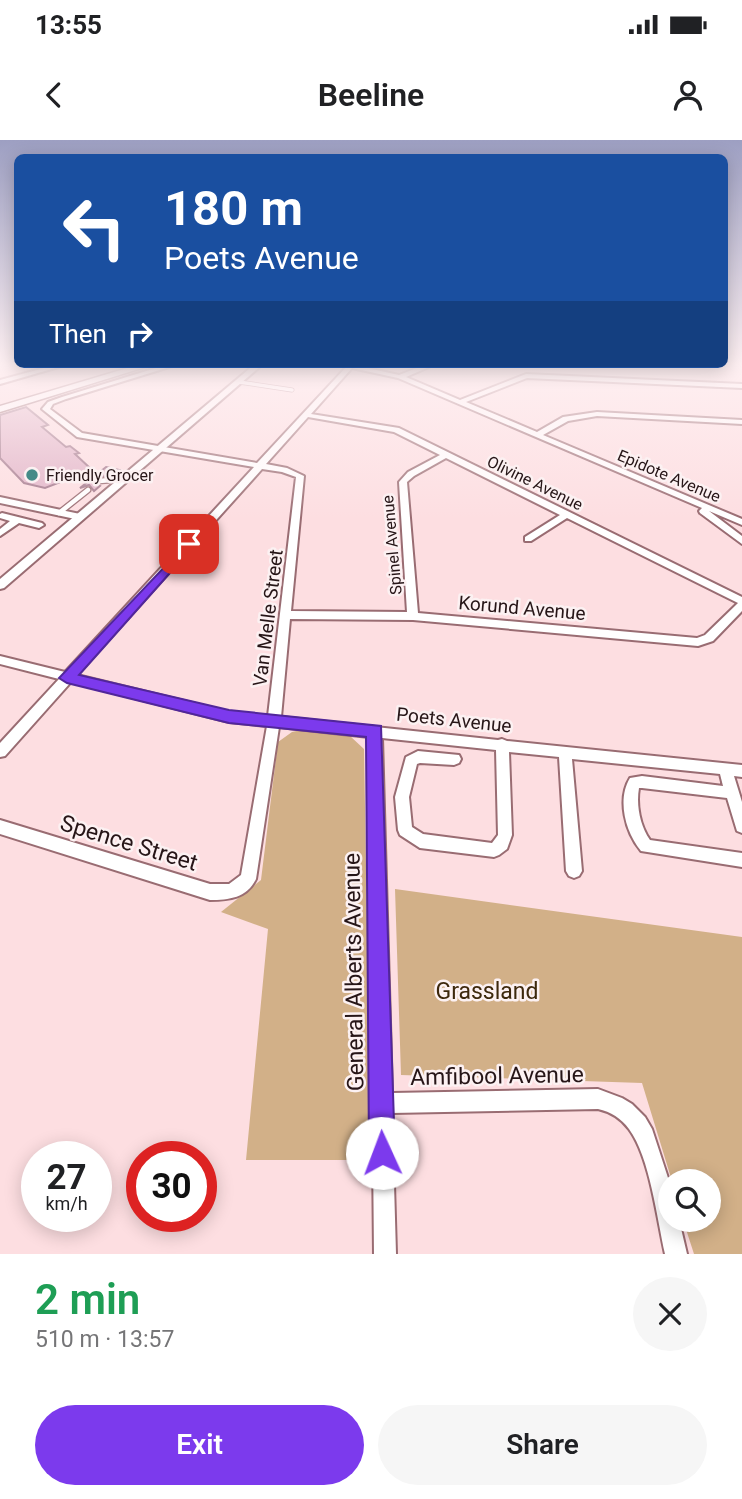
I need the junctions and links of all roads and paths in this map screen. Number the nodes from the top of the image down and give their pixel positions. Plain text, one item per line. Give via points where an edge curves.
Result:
1 (52, 415) edge
2 (200, 415) edge
3 (307, 415) joint
4 (491, 415) edge
5 (591, 415) edge
6 (615, 415) edge
7 (742, 422) edge
8 (537, 435) junction
9 (159, 449) junction
10 (446, 455) junction
11 (260, 466) junction
12 (124, 479) junction
13 (99, 481) dead end
14 (0, 500) edge
15 (687, 500) junction
16 (97, 502) junction
17 (22, 505) junction
18 (59, 513) junction
19 (567, 514) junction
20 (80, 517) junction
21 (9, 518) junction
22 (742, 522) edge
23 (39, 525) dead end
24 (0, 533) edge
25 (528, 540) dead end
26 (742, 541) edge
27 (0, 585) edge
28 (742, 603) edge
29 (284, 615) junction
30 (413, 616) junction
31 (0, 660) edge
32 (67, 678) junction
33 (274, 720) junction
34 (375, 731) junction
35 (438, 737) junction
36 (502, 744) junction
37 (565, 751) junction
38 (0, 752) edge
39 (436, 758) junction
40 (454, 759) dead end
41 (725, 769) junction
42 (742, 771) edge
43 (732, 793) junction
44 (742, 826) edge
45 (0, 827) edge
46 (742, 860) edge
47 (574, 871) dead end
48 (243, 886) joint
49 (381, 1103) junction
50 (385, 1254) edge
51 (676, 1254) edge

1 - 9 street via 75,433
2 - 9 street
3 - 10 street, Olivine Avenue via 391,429
3 - 11 street
4 - 8 street, Epidote Avenue
5 - 8 street via 566,419
6 - 7 street
8 - 15 street, Epidote Avenue
9 - 11 street
9 - 12 street
10 - 19 street, Olivine Avenue
10 - 30 street, Spinel Avenue via 402,484
11 - 29 street, Van Melle Street via 298,474 301,481
11 - 32 street
12 - 13 lane
12 - 16 street
14 - 17 street
15 - 22 street, Epidote Avenue
15 - 26 street
16 - 18 lane via 86,491
16 - 20 street
17 - 18 street
17 - 21 street
18 - 20 street
19 - 25 street
19 - 28 street, Olivine Avenue
20 - 27 street
21 - 23 street
21 - 24 street
28 - 30 street, Korund Avenue via 709,638 698,642
29 - 30 street, Korund Avenue
29 - 33 street, Van Melle Street
31 - 32 street, Poets Avenue
32 - 33 street, Poets Avenue via 229,717
32 - 38 street
33 - 34 street, Poets Avenue
33 - 48 street, Van Melle Street via 254,852
34 - 35 street, Poets Avenue
34 - 49 street, General Alberts Avenue
35 - 36 street, Poets Avenue
35 - 39 street
36 - 37 street, Poets Avenue
36 - 39 street via 505,835 494,850 420,841 405,830 402,797 407,768 418,757
37 - 41 street, Poets Avenue
37 - 47 street
39 - 40 street
41 - 42 street, Poets Avenue
41 - 43 street
43 - 44 street
43 - 46 street via 642,782 635,782 630,792 636,833 646,846
45 - 48 street, Spence Street via 210,892 229,893
49 - 50 street, General Alberts Avenue
49 - 51 street, Amfibool Avenue via 598,1099 614,1104 633,1119 644,1136

